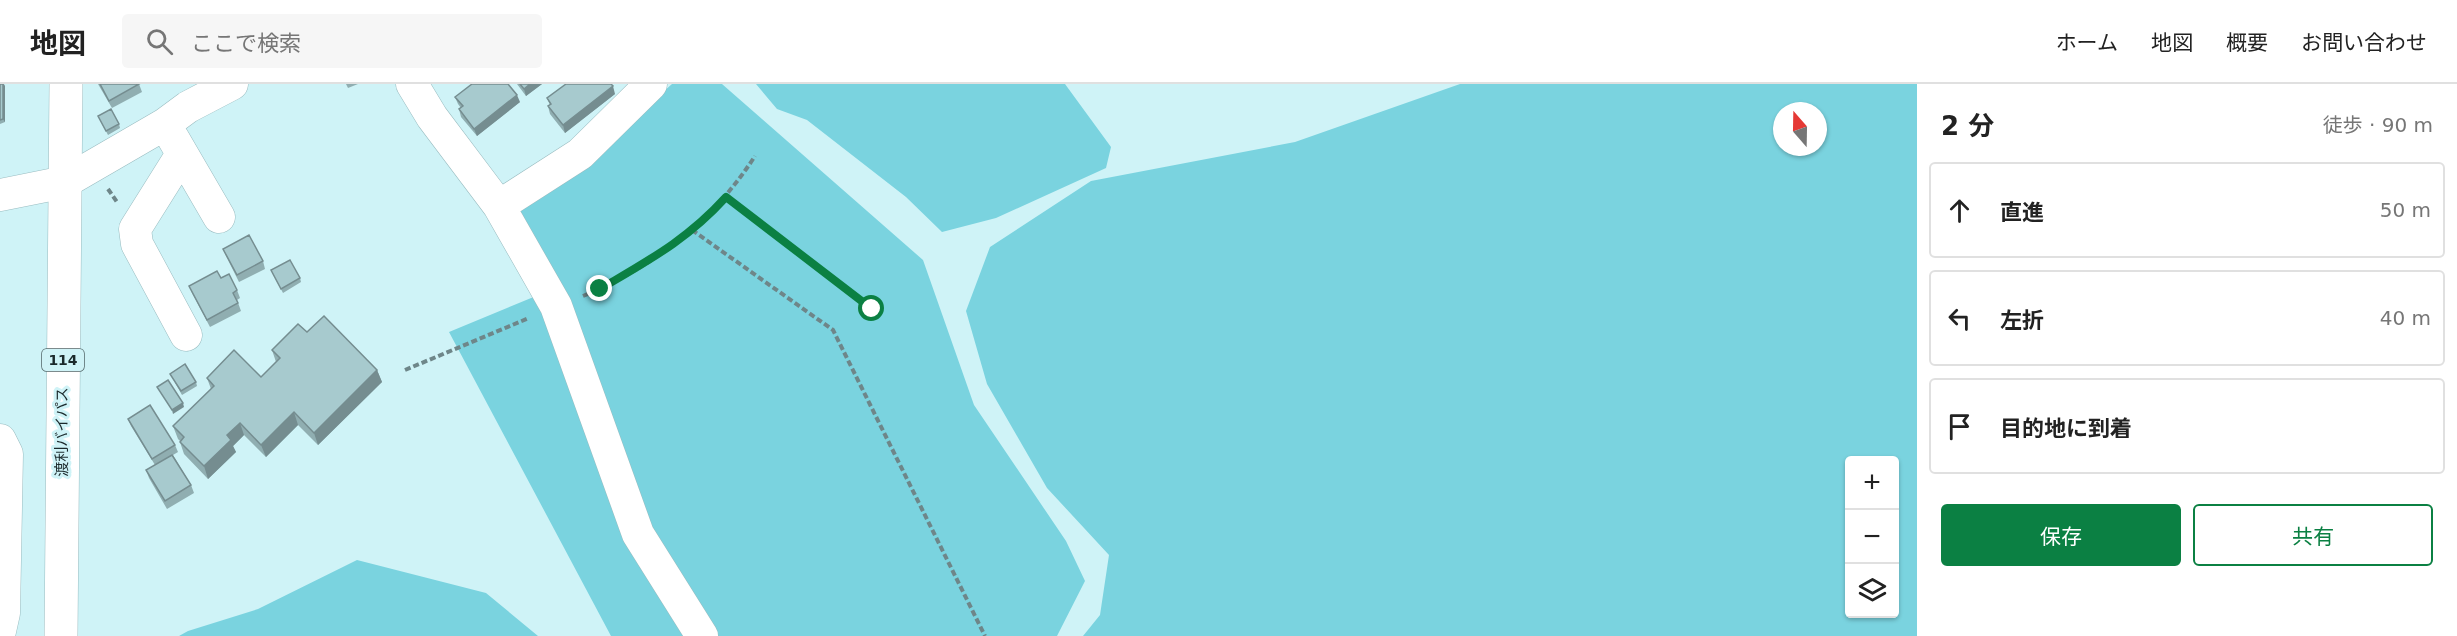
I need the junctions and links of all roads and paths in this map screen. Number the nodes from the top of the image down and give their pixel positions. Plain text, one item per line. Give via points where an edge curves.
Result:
1 (66, 84) edge
2 (232, 84) edge
3 (412, 84) edge
4 (651, 84) edge
5 (176, 105) edge
6 (182, 154) junction
7 (755, 156) dead end
8 (93, 166) junction
9 (64, 182) junction
10 (0, 195) edge
11 (726, 197) junction
12 (499, 206) junction
13 (219, 217) dead end
14 (135, 229) junction
15 (692, 230) junction
16 (556, 306) junction
17 (872, 309) dead end
18 (186, 334) dead end
19 (405, 370) dead end
20 (0, 440) edge
21 (0, 631) edge
22 (61, 636) edge
23 (702, 636) edge
24 (985, 636) edge

1 - 9 highway, 渡利バイパス / 114
2 - 5 street
3 - 12 street
4 - 12 street via 580,154
5 - 6 street
5 - 8 street
6 - 13 street
6 - 14 street
7 - 11 path
8 - 9 street
8 - 14 path
9 - 10 street
9 - 22 highway, 渡利バイパス / 114
11 - 15 path
11 - 17 path
12 - 16 street
14 - 18 street via 137,244
15 - 16 path via 669,249 600,289
15 - 24 path via 833,330
16 - 19 path
16 - 23 street via 638,534
20 - 21 street via 7,454 4,613

